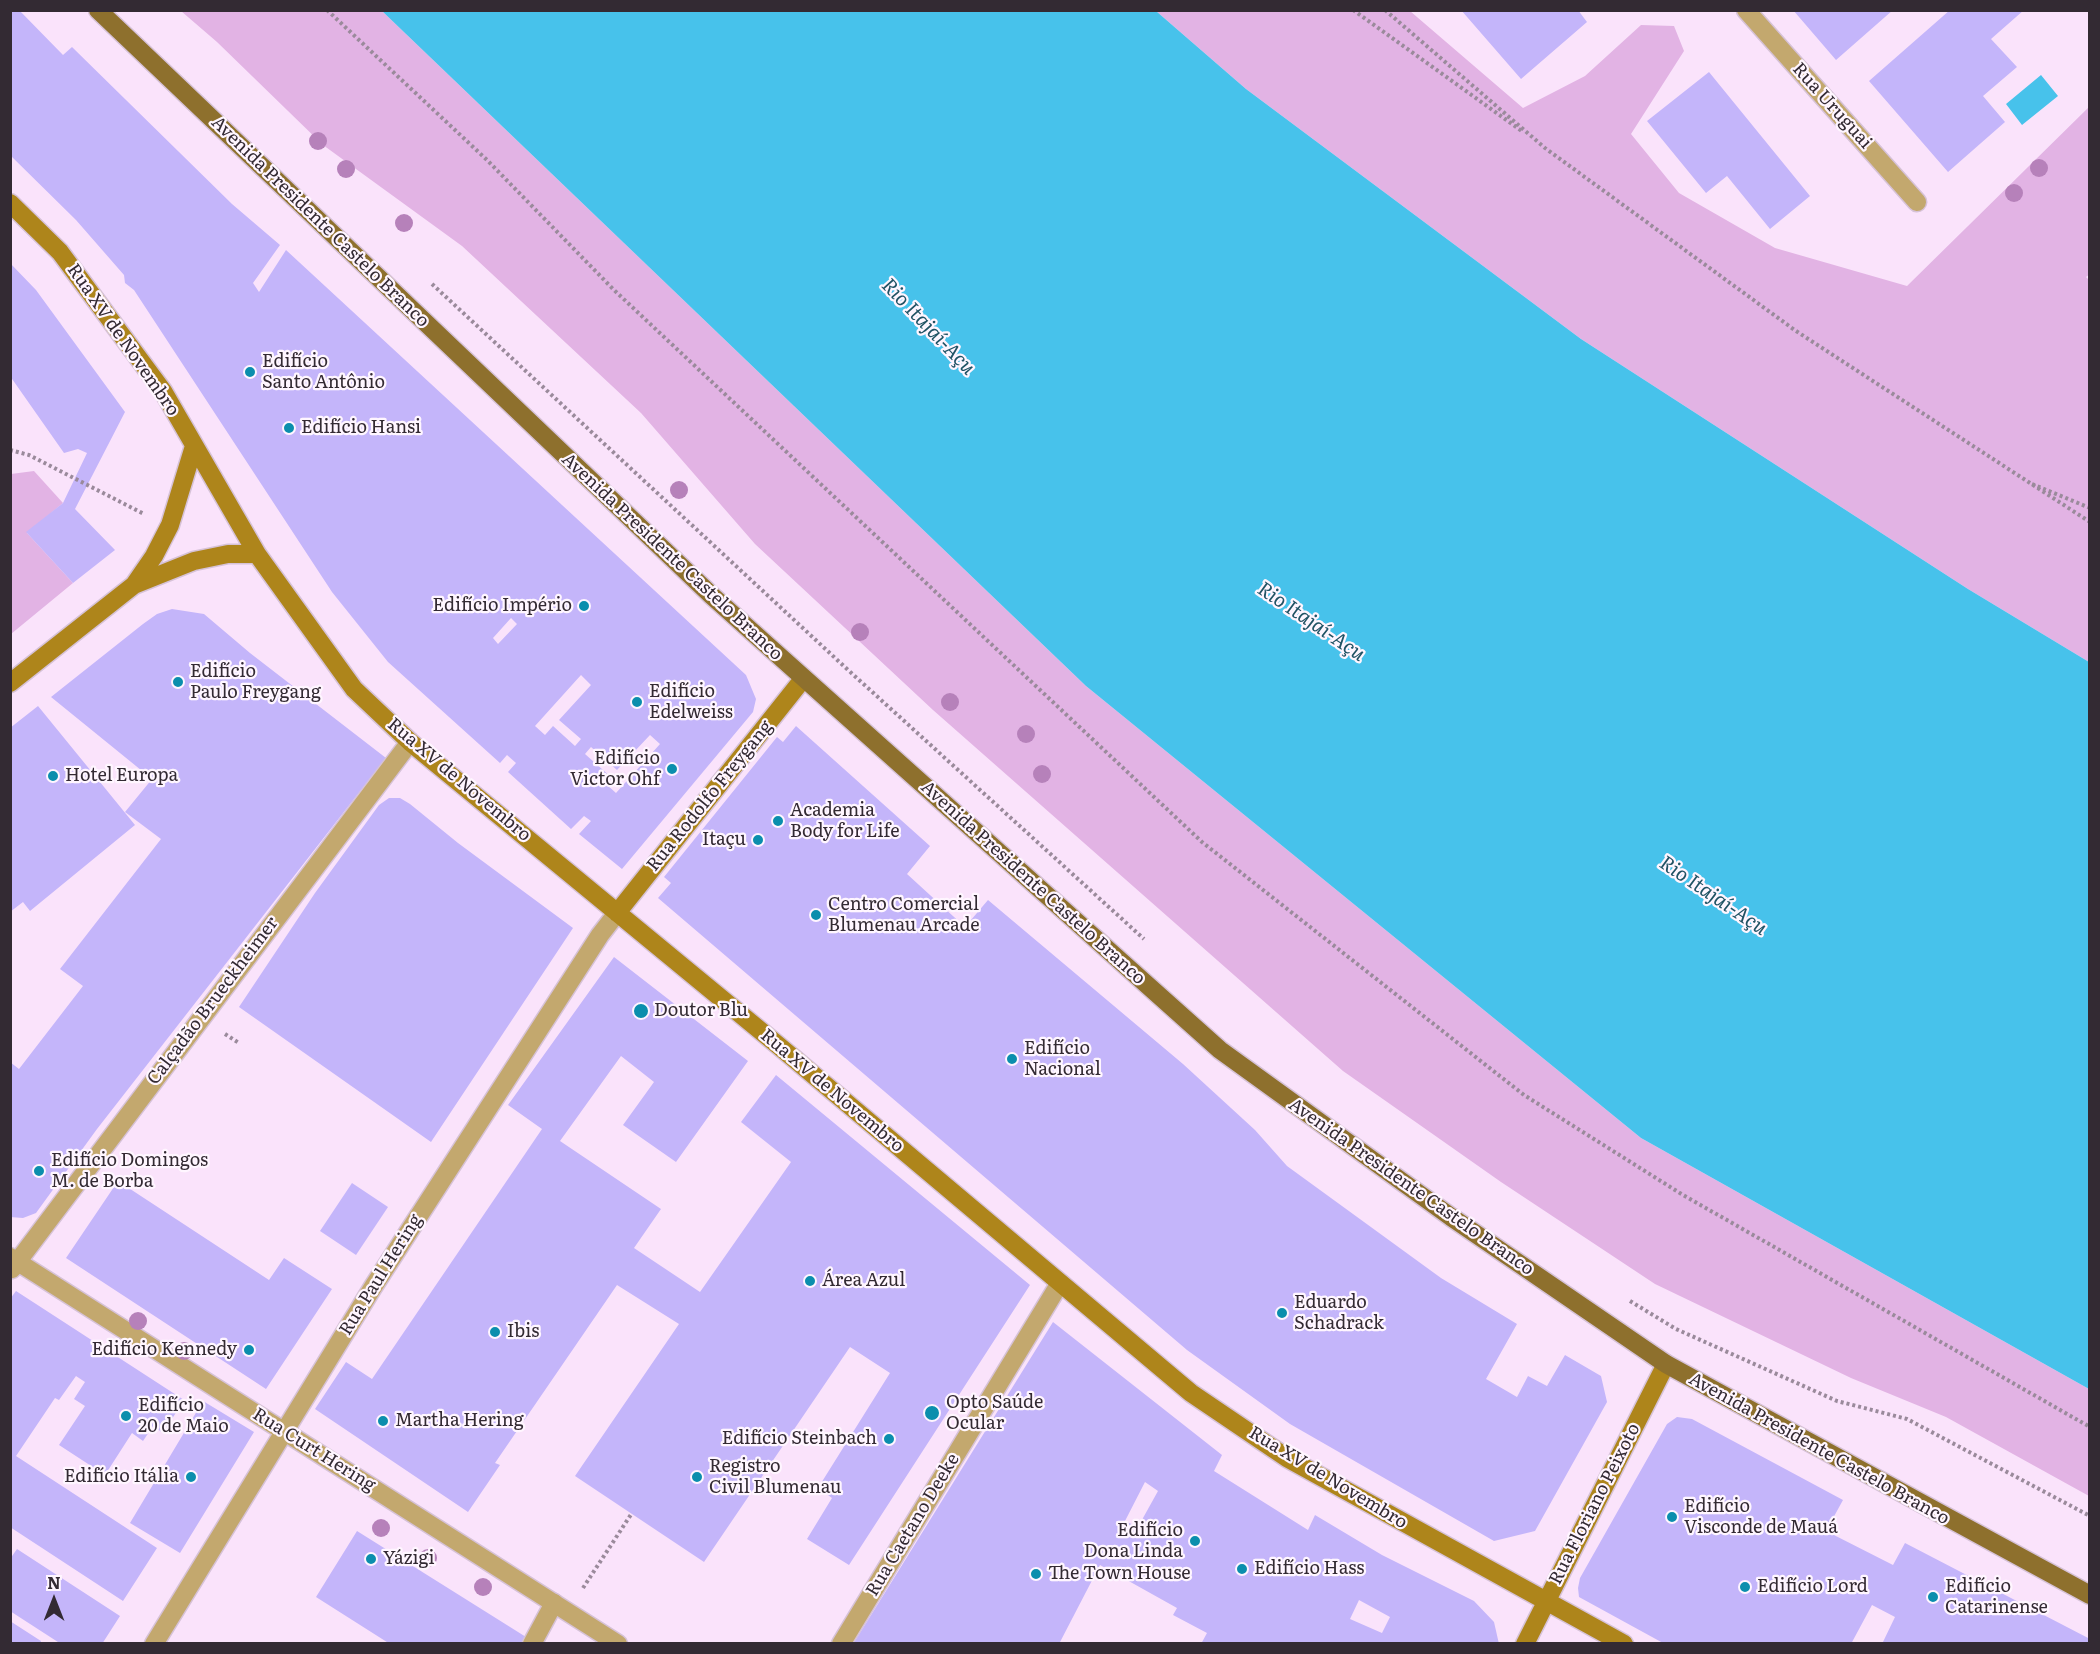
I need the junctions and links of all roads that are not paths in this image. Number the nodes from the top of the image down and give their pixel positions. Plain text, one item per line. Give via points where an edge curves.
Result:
1 (98, 10) edge
2 (1746, 10) edge
3 (1917, 202) dead end
4 (10, 203) edge
5 (194, 446) junction
6 (257, 554) junction
7 (134, 585) junction
8 (803, 679) junction
9 (10, 683) edge
10 (410, 742) junction
11 (617, 913) junction
12 (13, 1263) edge
13 (1060, 1283) junction
14 (1666, 1364) junction
15 (284, 1431) junction
16 (2090, 1595) edge
17 (1545, 1602) junction
18 (554, 1603) junction
19 (154, 1644) edge
20 (532, 1644) edge
21 (618, 1644) edge
22 (841, 1644) edge
23 (1525, 1644) edge
24 (1624, 1644) edge

1 - 8 main road, Avenida Presidente Castelo Branco
2 - 3 street, Rua Uruguai
4 - 5 street, Rua XV de Novembro via 60,252 163,391
5 - 6 street, Rua XV de Novembro
5 - 7 street via 170,525
6 - 7 street via 228,554 194,561
6 - 10 street, Rua XV de Novembro via 354,689
7 - 9 street
8 - 11 street, Rua Rodolfo Freygang
8 - 14 main road, Avenida Presidente Castelo Branco via 1220,1050 1451,1217
10 - 11 street, Rua XV de Novembro
10 - 12 street, Calçadão Brueckheimer
11 - 13 street, Rua XV de Novembro
11 - 15 street, Rua Paul Hering via 372,1287
12 - 15 street, Rua Curt Hering
13 - 17 street, Rua XV de Novembro via 1191,1393 1287,1458
13 - 22 street, Rua Caetano Deeke
14 - 16 main road, Avenida Presidente Castelo Branco
14 - 17 street, Rua Floriano Peixoto
15 - 18 street, Rua Curt Hering
15 - 19 street, Rua Paul Hering
17 - 23 street, Rua Floriano Peixoto
17 - 24 street, Rua XV de Novembro
18 - 20 street
18 - 21 street, Rua Curt Hering

